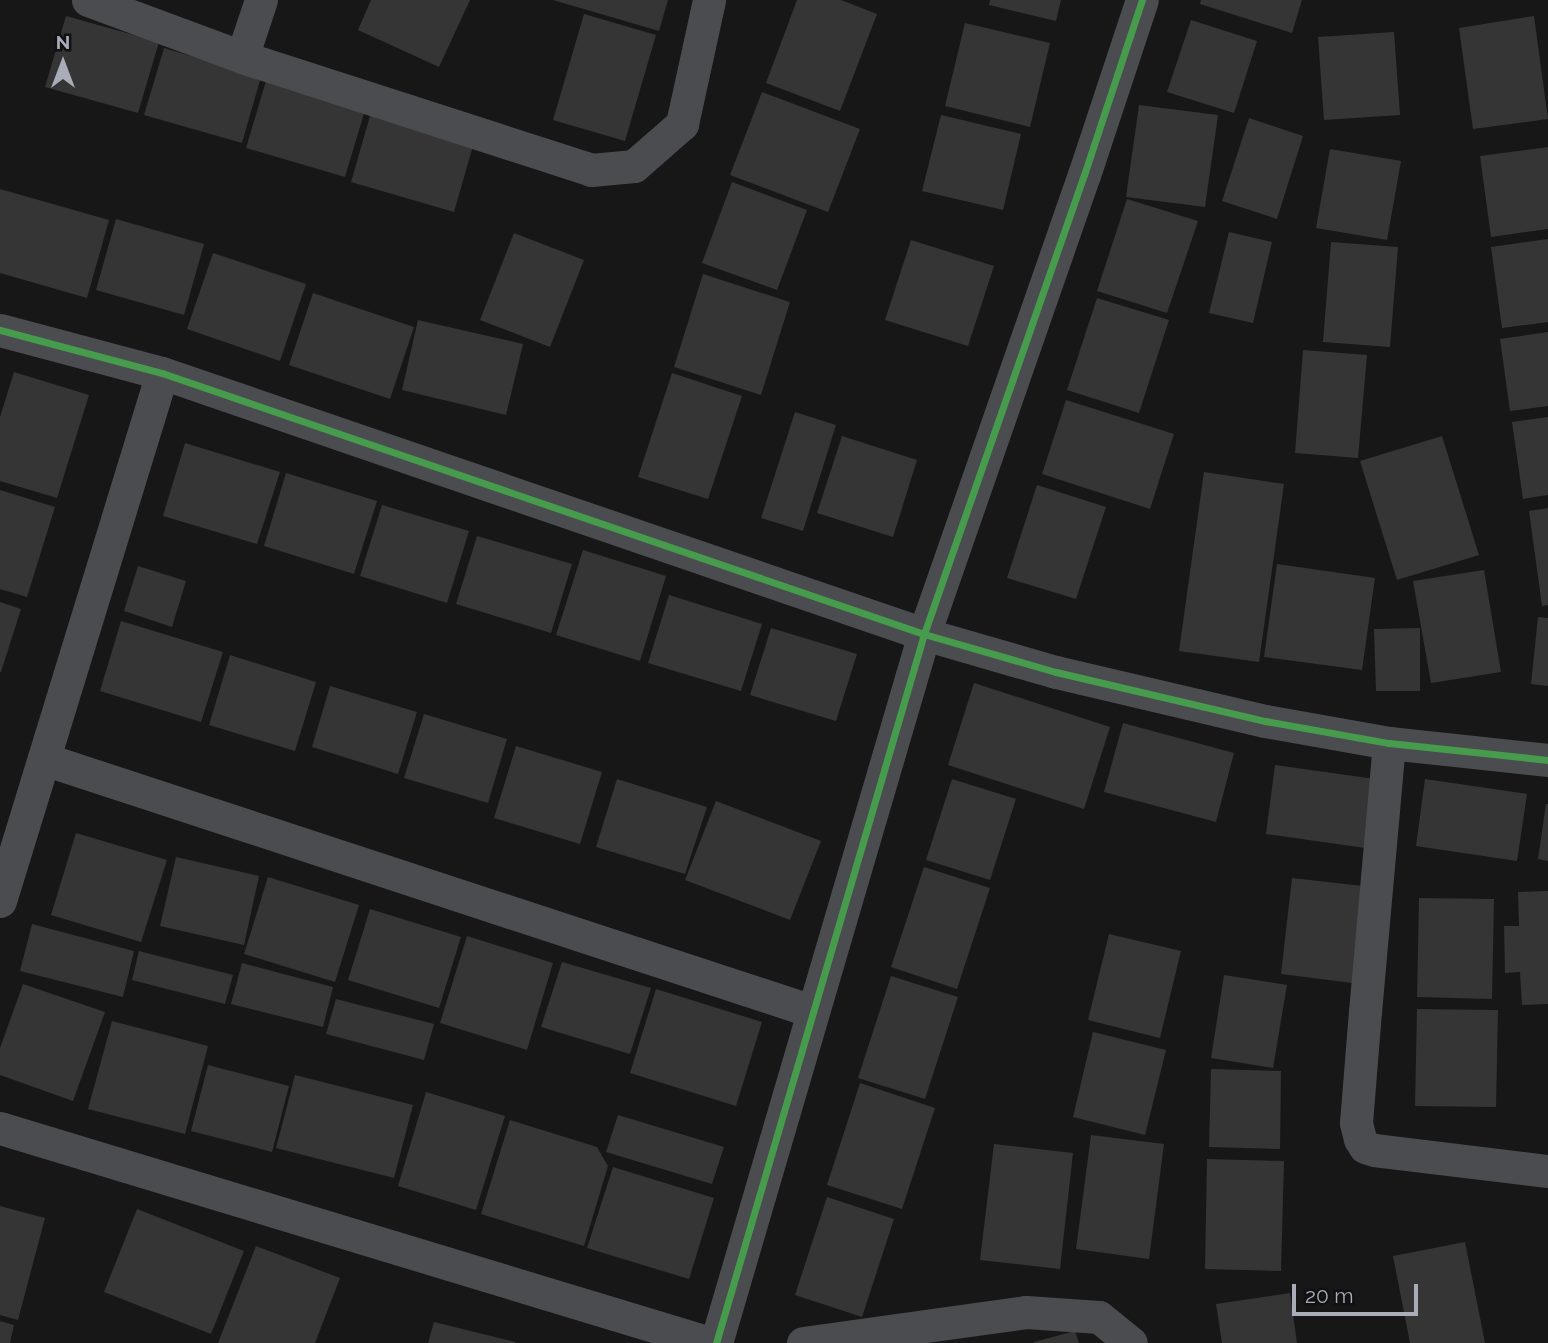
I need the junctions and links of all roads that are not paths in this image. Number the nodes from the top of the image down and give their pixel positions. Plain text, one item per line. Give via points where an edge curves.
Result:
1 (88, 0) edge
2 (261, 0) edge
3 (709, 0) edge
4 (1142, 0) edge
5 (242, 57) junction
6 (0, 330) edge
7 (162, 373) junction
8 (924, 634) junction
9 (1389, 743) junction
10 (44, 759) junction
11 (1548, 760) edge
12 (0, 901) edge
13 (812, 1012) junction
14 (0, 1128) edge
15 (1548, 1171) edge
16 (710, 1343) edge
17 (716, 1343) edge
18 (803, 1343) edge
19 (1131, 1343) edge

1 - 5 street
2 - 5 street
3 - 5 street via 682,124 634,166 590,170
4 - 8 street
6 - 7 street
7 - 8 street
7 - 10 street
8 - 9 street via 1069,675 1265,721
8 - 13 street
9 - 11 street
9 - 15 street via 1356,1123 1360,1139 1374,1150
10 - 12 street
10 - 13 street
13 - 17 street
14 - 16 street
18 - 19 street via 1026,1312 1099,1317

